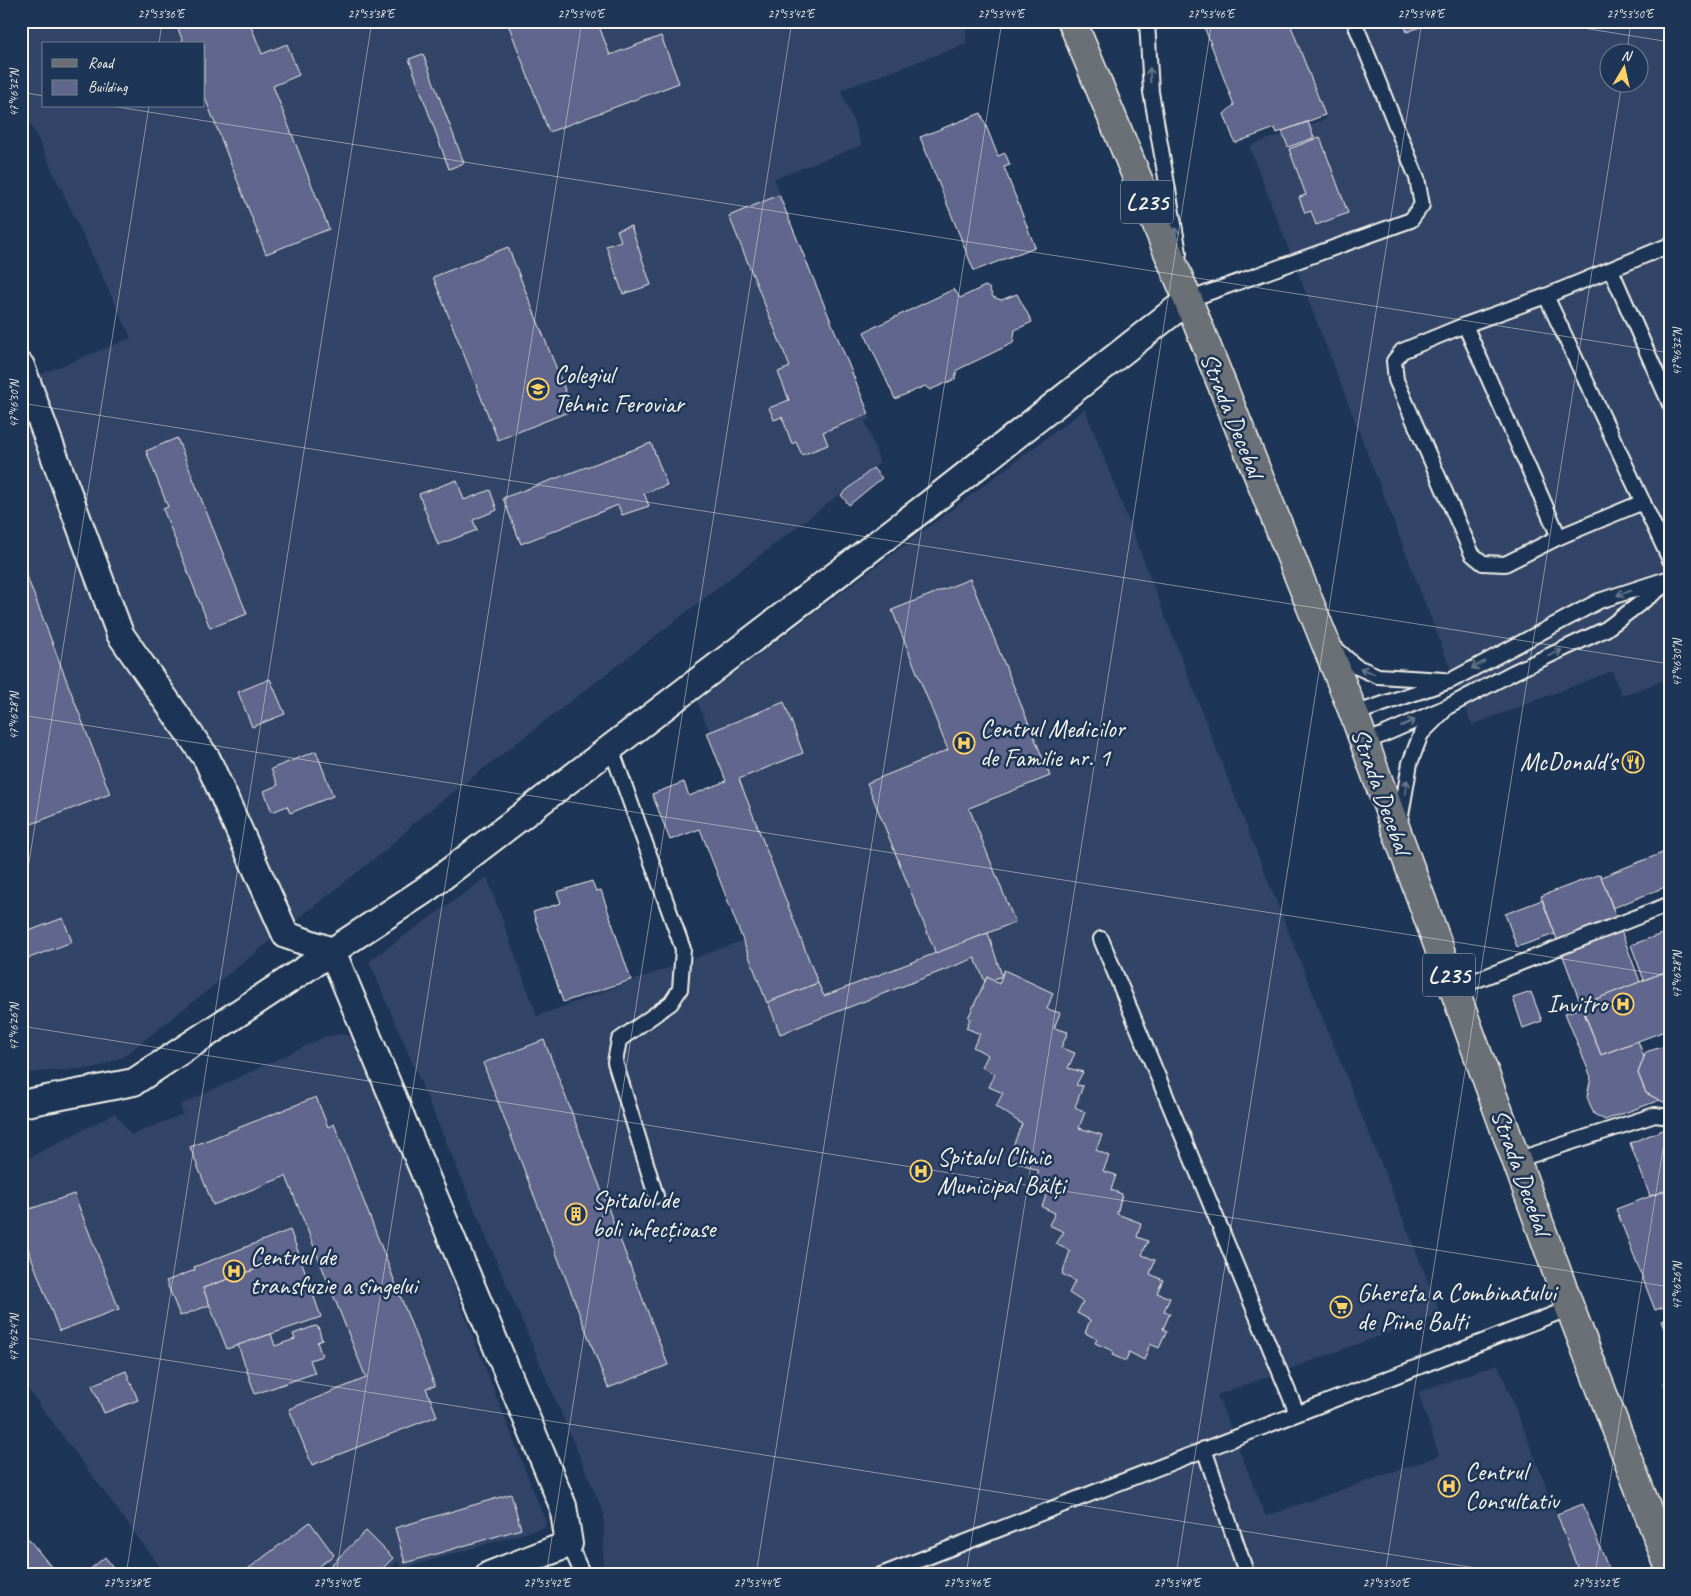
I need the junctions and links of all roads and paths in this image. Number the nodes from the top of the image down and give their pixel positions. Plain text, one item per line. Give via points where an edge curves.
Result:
1 (1072, 21) edge
2 (1147, 21) edge
3 (1354, 21) edge
4 (1670, 245) edge
5 (1611, 270) junction
6 (1546, 296) junction
7 (1188, 300) junction
8 (1465, 325) junction
9 (21, 366) edge
10 (1670, 404) edge
11 (1643, 502) junction
12 (1559, 537) junction
13 (1670, 560) edge
14 (1670, 579) edge
15 (1322, 635) junction
16 (1450, 681) junction
17 (1449, 706) junction
18 (1354, 714) junction
19 (1364, 743) junction
20 (611, 748) junction
21 (1397, 835) junction
22 (1670, 904) edge
23 (1101, 939) dead end
24 (332, 951) junction
25 (1454, 989) junction
26 (21, 1104) edge
27 (1670, 1117) edge
28 (1516, 1160) junction
29 (656, 1196) dead end
30 (1570, 1308) junction
31 (1297, 1413) junction
32 (1204, 1449) junction
33 (569, 1544) junction
34 (1670, 1569) edge
35 (489, 1575) edge
36 (584, 1575) edge
37 (881, 1575) edge
38 (1247, 1575) edge

1 - 7 main road, Strada Decebal / L235
7 -> 2 lane via 1151,92
3 - 7 lane via 1417,178 1422,206 1412,220
4 - 5 lane
5 - 6 lane
5 - 10 lane
6 - 8 lane
6 - 11 lane
7 - 15 main road, Strada Decebal / L235
7 - 20 street
8 - 12 lane
8 - 12 lane via 1402,351 1394,361 1396,380 1472,554 1483,563 1505,564
9 - 24 street via 120,634 207,759 286,935
11 - 12 lane
11 - 13 lane
14 -> 16 lane via 1599,601
17 -> 14 lane via 1606,629
16 -> 15 lane via 1378,676 1355,666
15 - 18 main road, Strada Decebal / L235
16 - 18 lane
19 -> 17 lane
21 -> 17 lane via 1410,763 1421,734
18 - 19 main road, Strada Decebal / L235
19 - 21 main road, Strada Decebal / L235
20 - 24 street via 425,890
20 - 29 lane via 683,949 680,989 671,1003 619,1040 615,1062
21 - 25 main road, Strada Decebal / L235
22 - 25 lane
23 - 31 lane
24 - 26 street via 134,1082
24 - 33 street via 563,1506
25 - 28 main road, Strada Decebal / L235
27 - 28 lane via 1655,1115
28 - 30 main road, Strada Decebal / L235
30 - 31 lane
30 - 34 main road, Strada Decebal / L235
31 - 32 lane
32 - 37 lane
32 - 38 lane
33 - 35 street
33 - 36 lane

